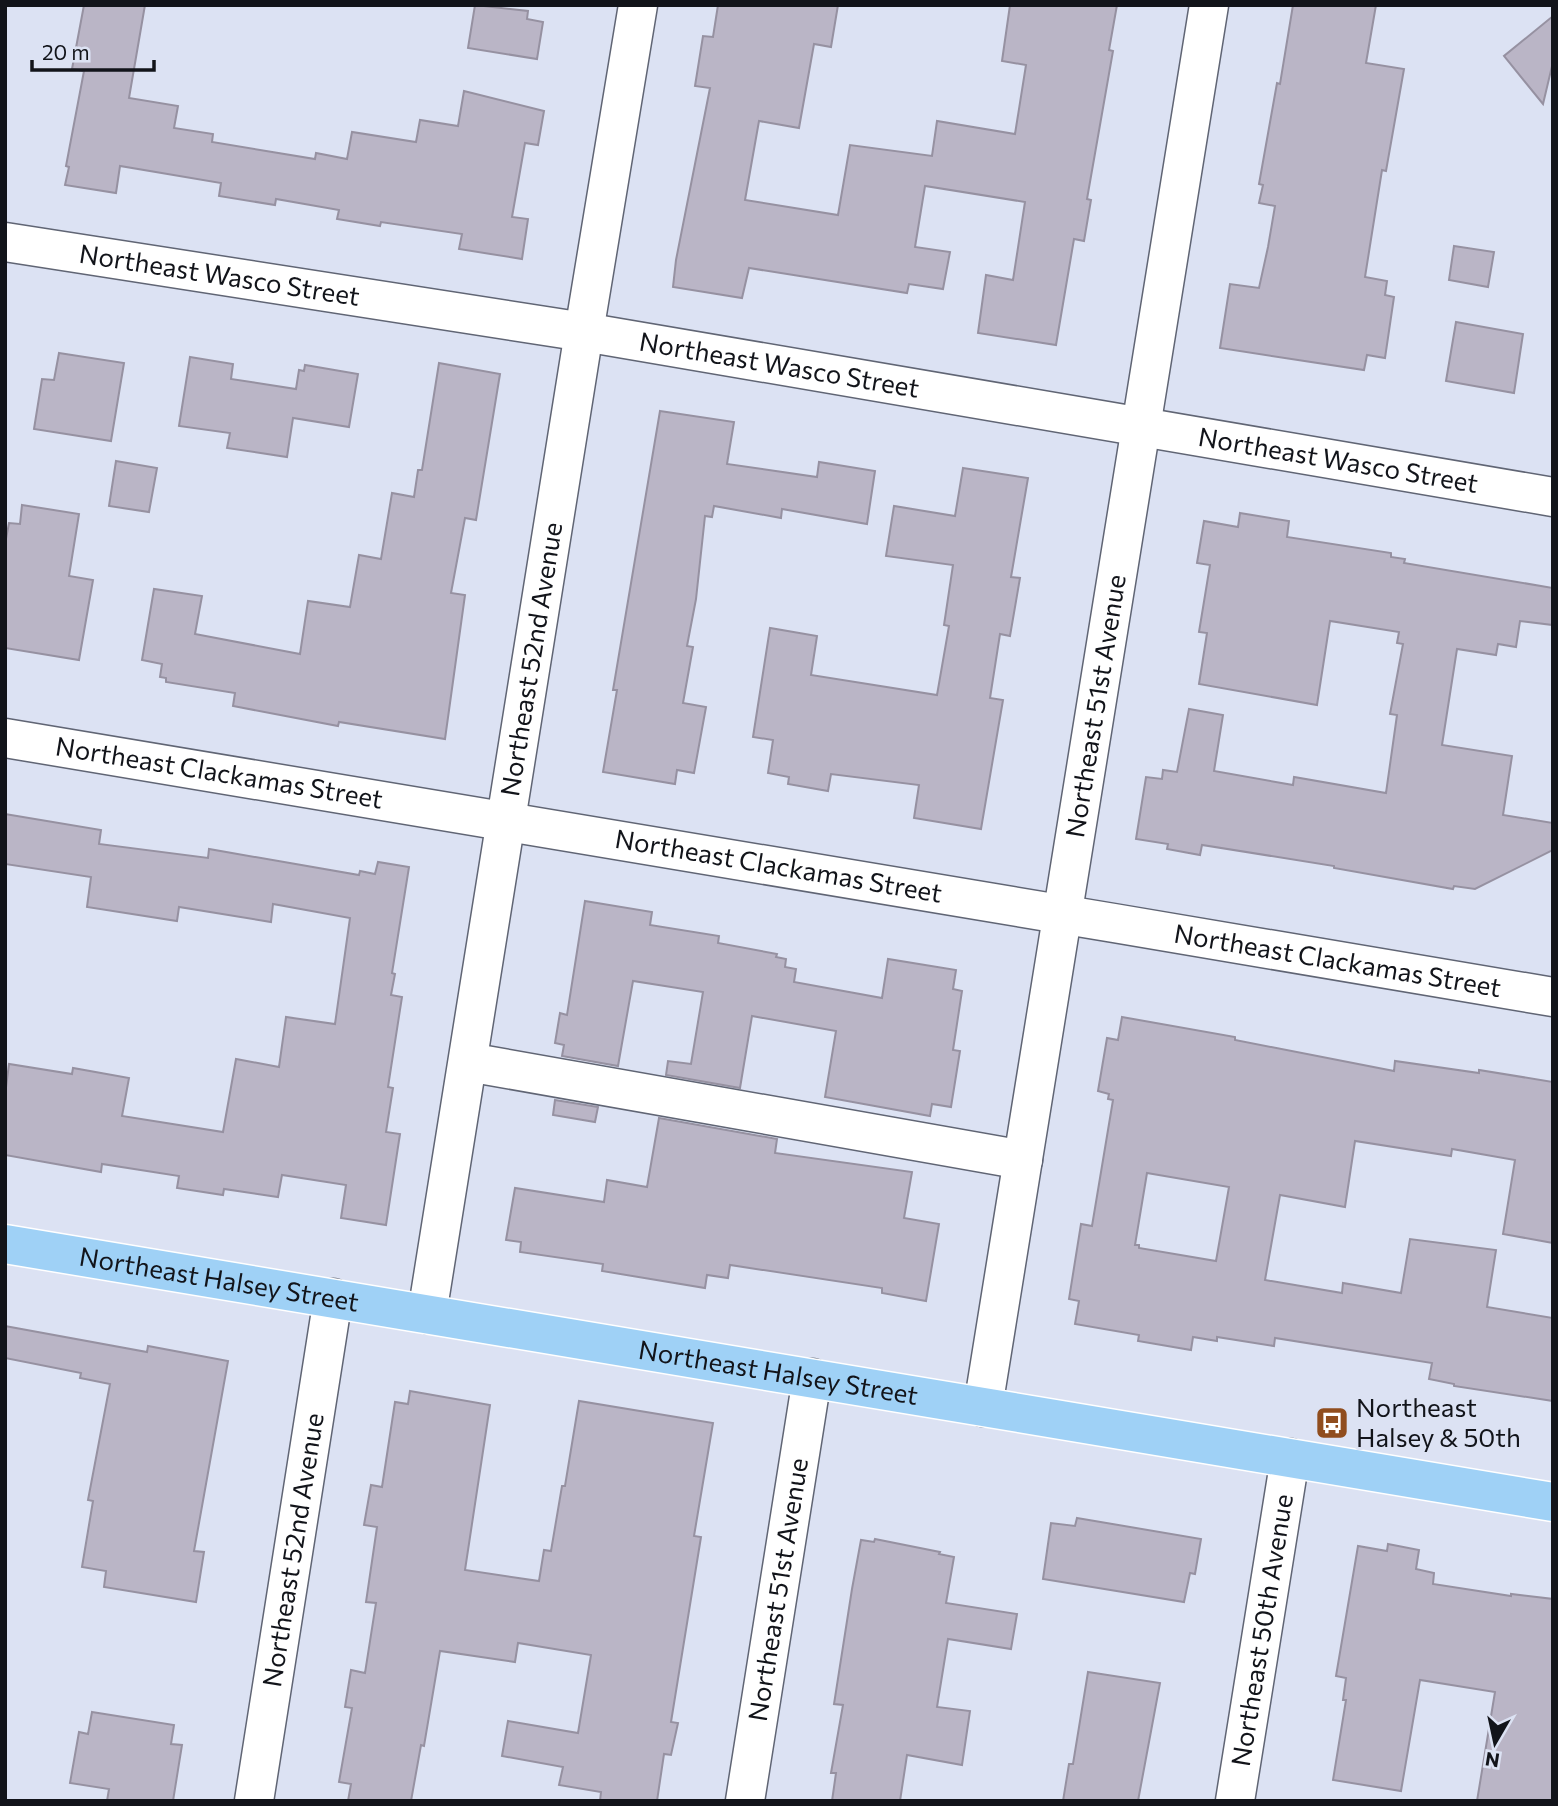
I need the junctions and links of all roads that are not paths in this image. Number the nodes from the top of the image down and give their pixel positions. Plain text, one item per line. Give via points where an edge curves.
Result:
1 (638, 5) edge
2 (1209, 5) edge
3 (5, 242) edge
4 (584, 332) junction
5 (1140, 428) junction
6 (1553, 497) edge
7 (5, 738) edge
8 (506, 819) junction
9 (1063, 915) junction
10 (1553, 997) edge
11 (468, 1062) junction
12 (1023, 1160) junction
13 (5, 1244) edge
14 (333, 1298) junction
15 (427, 1314) junction
16 (812, 1378) junction
17 (983, 1407) junction
18 (1290, 1458) junction
19 (1553, 1502) edge
20 (254, 1801) edge
21 (745, 1801) edge
22 (1236, 1801) edge

1 - 4 street, Northeast 52nd Avenue
2 - 5 street, Northeast 51st Avenue
3 - 4 street, Northeast Wasco Street
4 - 5 street, Northeast Wasco Street
4 - 8 street, Northeast 52nd Avenue
5 - 6 street, Northeast Wasco Street
5 - 9 street, Northeast 51st Avenue
7 - 8 street, Northeast Clackamas Street
8 - 9 street, Northeast Clackamas Street
8 - 11 street, Northeast 52nd Avenue
9 - 10 street, Northeast Clackamas Street
9 - 12 street, Northeast 51st Avenue
11 - 12 street
11 - 15 street, Northeast 52nd Avenue
12 - 17 street, Northeast 51st Avenue
13 - 14 main road, Northeast Halsey Street
14 - 15 main road, Northeast Halsey Street
14 - 20 street, Northeast 52nd Avenue
15 - 16 main road, Northeast Halsey Street
16 - 17 main road, Northeast Halsey Street
16 - 21 street, Northeast 51st Avenue
17 - 18 main road, Northeast Halsey Street
18 - 19 main road, Northeast Halsey Street
18 - 22 street, Northeast 50th Avenue

